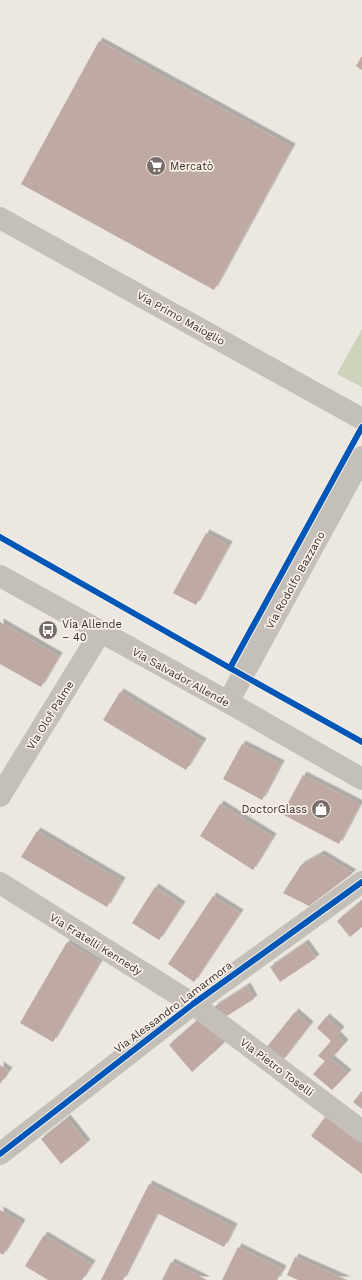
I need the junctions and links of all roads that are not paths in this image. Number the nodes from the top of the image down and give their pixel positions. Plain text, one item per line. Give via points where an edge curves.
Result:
1 (0, 218) edge
2 (362, 419) edge
3 (362, 457) edge
4 (0, 576) edge
5 (100, 633) junction
6 (228, 702) junction
7 (362, 779) edge
8 (0, 796) edge
9 (362, 882) edge
10 (0, 883) edge
11 (193, 1004) junction
12 (362, 1131) edge
13 (0, 1154) edge

1 - 2 street, Via Primo Maioglio
3 - 6 street, Via Rodolfo Bazzano
4 - 5 street, Via Salvador Allende
5 - 6 street, Via Salvador Allende
5 - 8 street, Via Olof Palme
6 - 7 street, Via Salvador Allende
9 - 11 street, Via Alessandro Lamarmora
10 - 11 street, Via Fratelli Kennedy
11 - 12 street, Via Pietro Toselli
11 - 13 street, Via Alessandro Lamarmora

